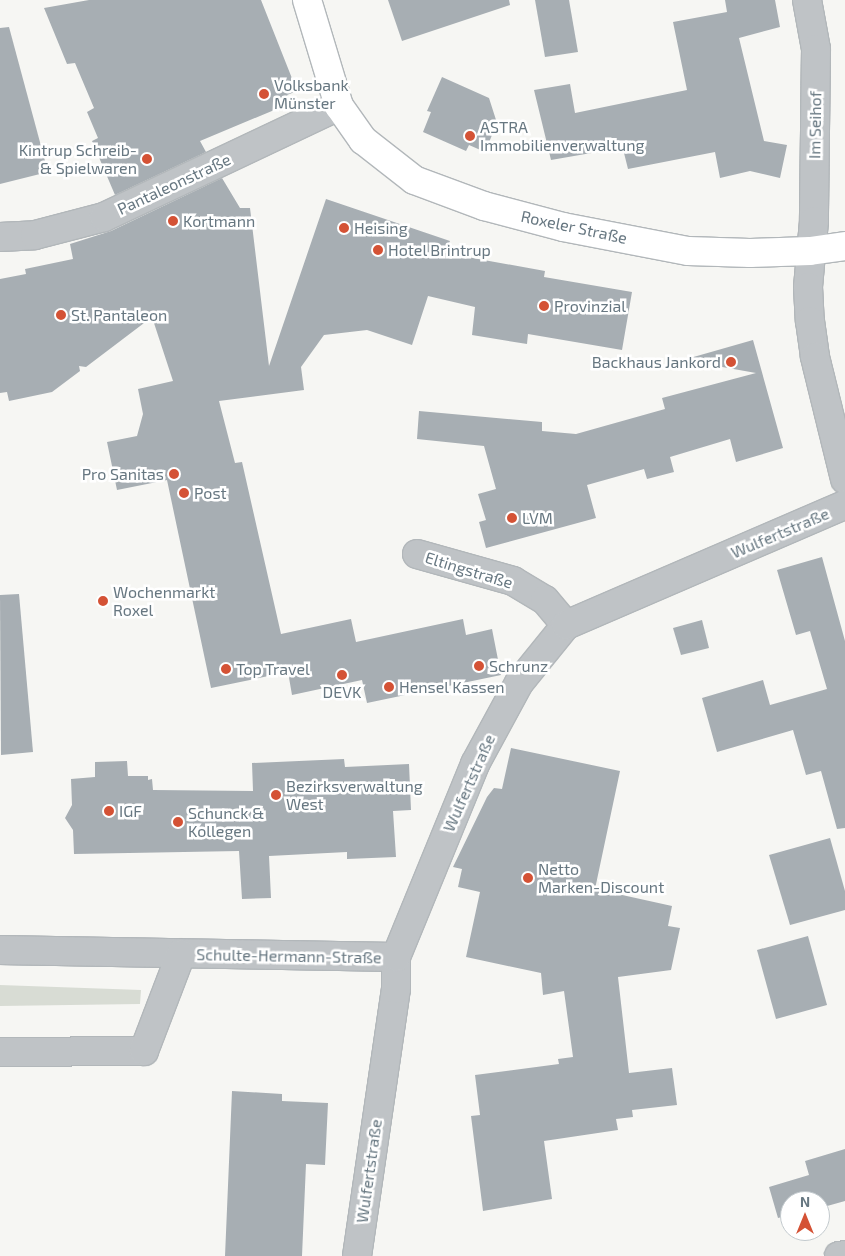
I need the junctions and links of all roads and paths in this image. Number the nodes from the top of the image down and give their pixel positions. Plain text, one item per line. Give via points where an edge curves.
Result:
1 (306, 0) edge
2 (807, 0) edge
3 (339, 106) junction
4 (0, 237) edge
5 (845, 246) edge
6 (810, 251) junction
7 (845, 479) edge
8 (845, 505) edge
9 (417, 554) dead end
10 (566, 625) junction
11 (0, 950) edge
12 (181, 954) junction
13 (396, 957) junction
14 (0, 1052) edge
15 (845, 1255) edge
16 (357, 1256) edge
17 (839, 1256) edge

1 - 3 main road, Roxeler Straße
2 - 6 street, Im Seihof via 816,49 814,221
3 - 4 street, Pantaleonstraße via 104,217 35,235
3 - 6 main road, Roxeler Straße via 363,140 414,180 484,206 563,227 688,251 750,254
5 - 6 main road, Roxeler Straße
6 - 7 street, Im Seihof via 808,287 815,357
8 - 10 street, Wulfertstraße
9 - 10 street, Eltingstraße via 513,581 545,600
10 - 13 street, Wulfertstraße via 519,683 475,764
11 - 12 street, Schulte-Hermann-Straße
12 - 13 street, Schulte-Hermann-Straße
12 - 14 street, Schulte-Hermann-Straße via 144,1051
13 - 16 street, Wulfertstraße via 396,990
15 - 17 street

